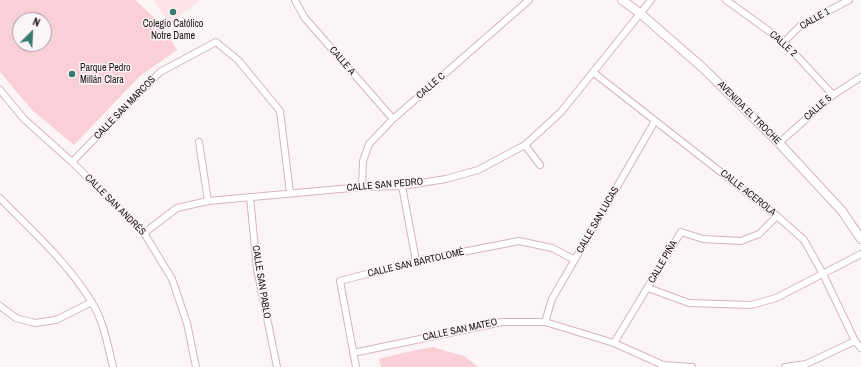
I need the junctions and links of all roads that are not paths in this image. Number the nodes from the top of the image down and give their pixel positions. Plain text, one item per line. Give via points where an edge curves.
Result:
1 (296, 0) edge
2 (529, 0) edge
3 (622, 0) edge
4 (651, 0) edge
5 (848, 0) edge
6 (728, 1) edge
7 (640, 14) junction
8 (784, 42) junction
9 (594, 73) junction
10 (861, 77) edge
11 (0, 90) edge
12 (833, 95) junction
13 (393, 119) junction
14 (655, 122) junction
15 (199, 142) dead end
16 (779, 143) junction
17 (525, 145) junction
18 (72, 162) junction
19 (540, 166) dead end
20 (402, 186) junction
21 (362, 187) junction
22 (290, 193) junction
23 (250, 197) junction
24 (0, 198) edge
25 (208, 201) junction
26 (777, 216) junction
27 (144, 233) junction
28 (861, 239) edge
29 (861, 254) edge
30 (575, 260) junction
31 (416, 261) junction
32 (823, 274) junction
33 (648, 288) junction
34 (92, 302) junction
35 (0, 306) edge
36 (545, 322) junction
37 (855, 341) junction
38 (614, 343) junction
39 (861, 348) edge
40 (352, 353) junction
41 (113, 367) edge
42 (196, 367) edge
43 (277, 367) edge
44 (356, 367) edge
45 (692, 367) edge
46 (785, 367) edge

1 - 13 street, CALLE A via 304,17
2 - 13 street, CALLE C
3 - 7 street, AVENIDA EL TROCHE
4 - 7 street
5 - 8 street, CALLE 1 via 800,26
6 - 8 street, CALLE 2
7 - 9 street, CALLE SAN PEDRO
7 - 16 street, AVENIDA EL TROCHE via 703,68
8 - 12 street, CALLE 2
9 - 14 street, CALLE ACEROLA
9 - 17 street, CALLE SAN PEDRO via 561,112
10 - 12 street, CALLE 5
11 - 18 street, CALLE SAN ANDRÉS via 24,119
12 - 16 street, CALLE 5
13 - 21 street, CALLE C via 369,144 363,161
14 - 26 street, CALLE ACEROLA
14 - 30 street, CALLE SAN LUCAS
15 - 25 street
16 - 28 street, AVENIDA EL TROCHE via 842,211
17 - 19 street
17 - 20 street, CALLE SAN PEDRO via 478,170 446,179
18 - 22 street, CALLE SAN MARCOS via 160,72 216,42 238,60 280,111
18 - 27 street, CALLE SAN ANDRÉS
20 - 21 street, CALLE SAN PEDRO
20 - 31 street
21 - 22 street, CALLE SAN PEDRO
22 - 23 street, CALLE SAN PEDRO
23 - 25 street, CALLE SAN PEDRO
23 - 43 street, CALLE SAN PABLO via 257,270
24 - 34 street via 62,261
25 - 27 street, CALLE SAN PEDRO via 177,208
26 - 32 street, CALLE ACEROLA via 804,240
26 - 33 street, CALLE PIÑA via 759,234 741,240 703,239 680,232
27 - 42 street, CALLE SAN ANDRÉS via 172,279 187,323
29 - 32 street
30 - 31 street, CALLE SAN BARTOLOMÉ via 552,248 519,241
30 - 36 street, CALLE SAN LUCAS via 552,299
31 - 40 street, CALLE SAN BARTOLOMÉ via 340,281
32 - 33 street via 776,298 751,306 689,303
32 - 37 street, CALLE ACEROLA
33 - 38 street, CALLE PIÑA
34 - 35 street via 56,320 35,322 16,318
34 - 41 street via 106,336
36 - 38 street, CALLE SAN MATEO
36 - 40 street, CALLE SAN MATEO via 502,322
37 - 39 street, CALLE ACEROLA
37 - 46 street via 806,364
38 - 45 street, CALLE SAN MATEO via 663,365
40 - 44 street, CALLE SAN BARTOLOMÉ

